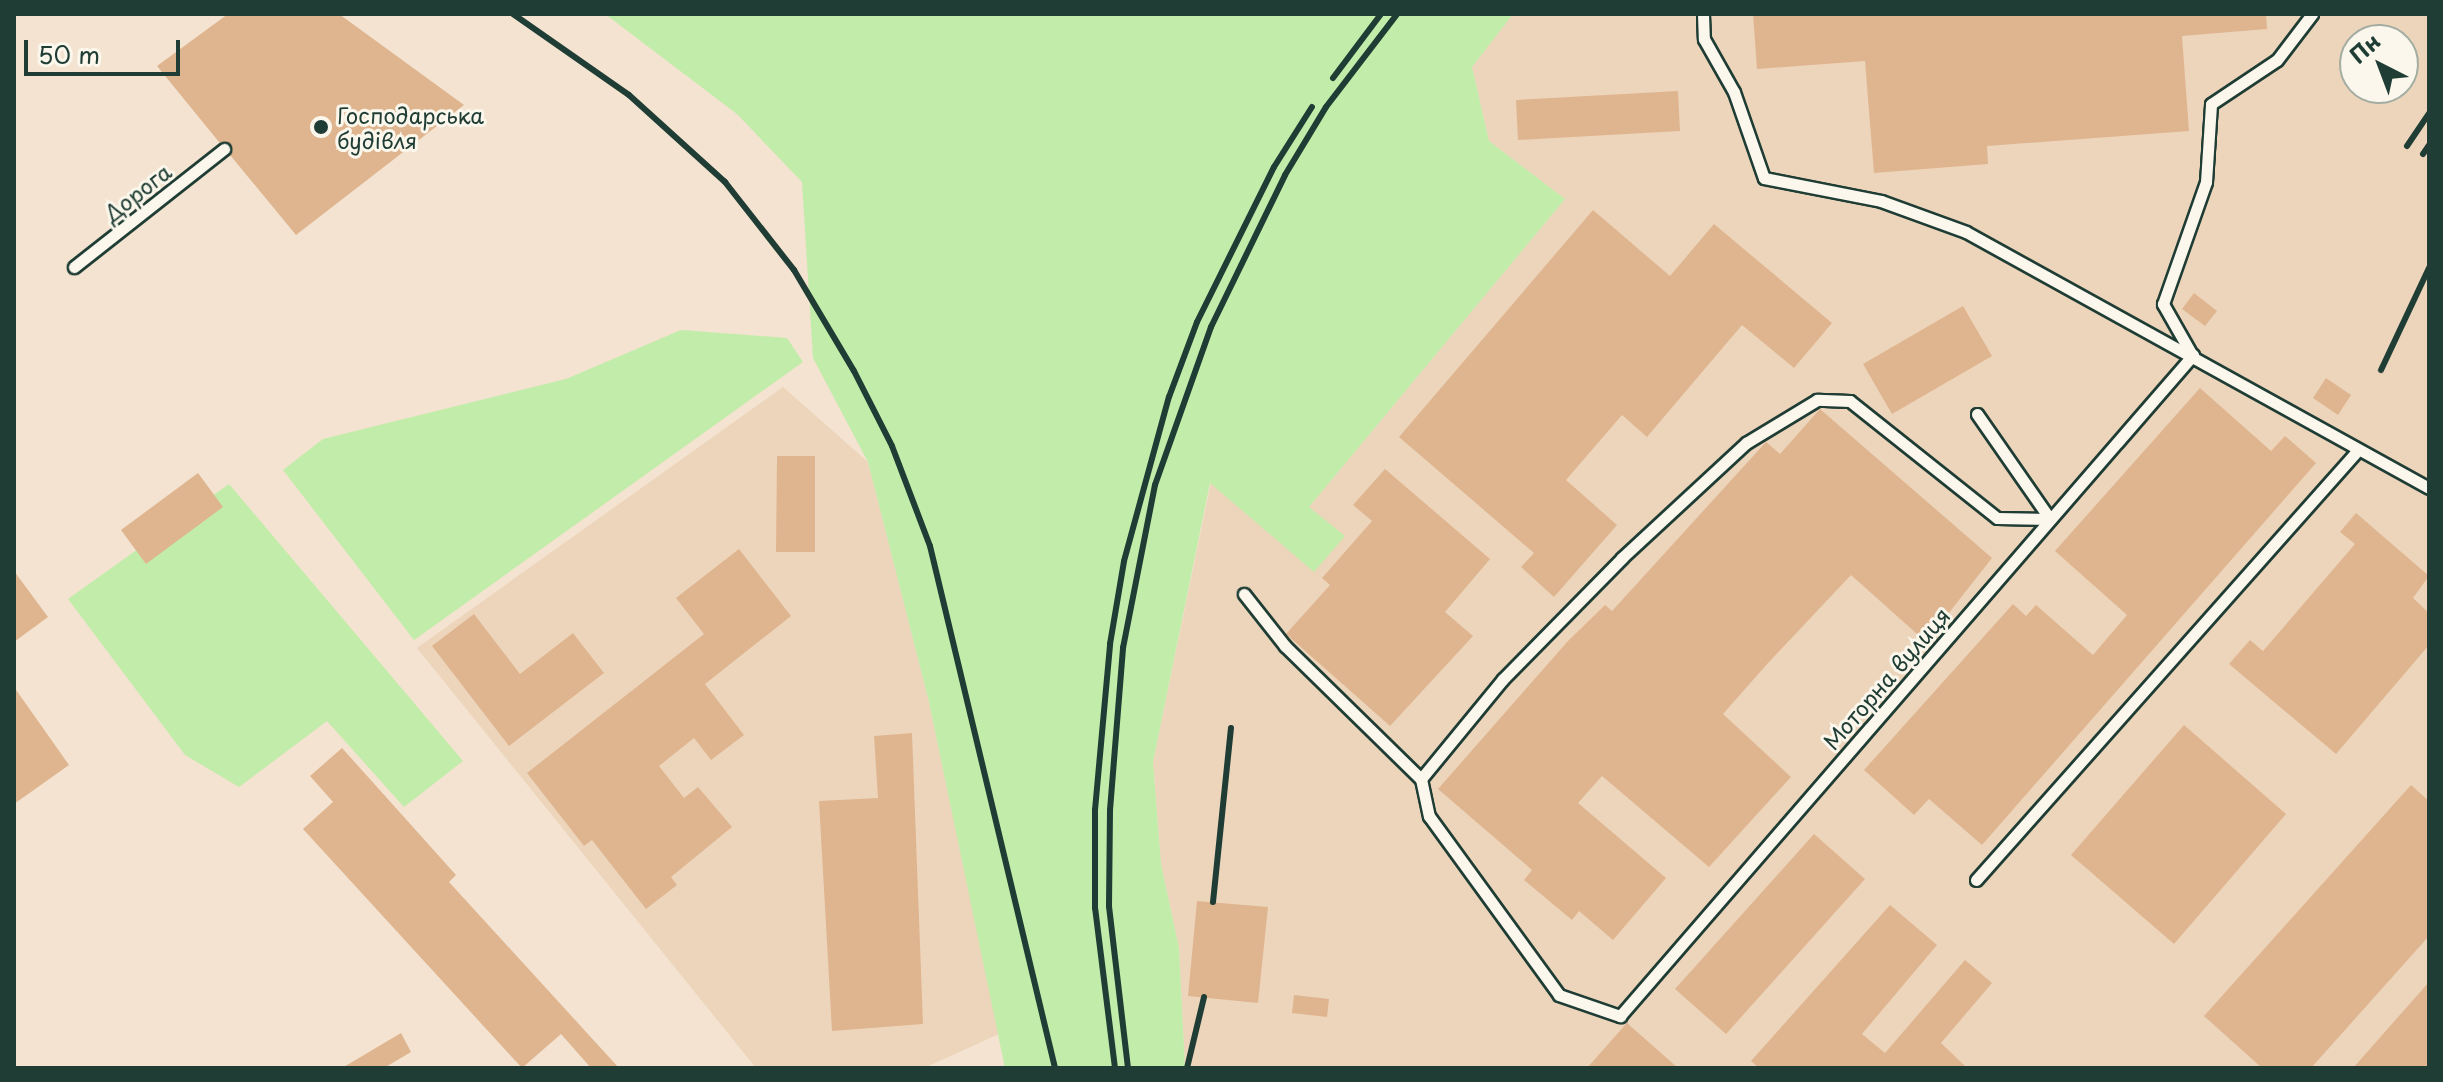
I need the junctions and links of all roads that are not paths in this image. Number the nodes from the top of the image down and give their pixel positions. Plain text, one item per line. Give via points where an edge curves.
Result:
1 (1703, 14) edge
2 (2312, 14) edge
3 (224, 149) dead end
4 (74, 267) dead end
5 (2193, 355) junction
6 (1977, 414) dead end
7 (2358, 450) junction
8 (2429, 488) edge
9 (2050, 519) junction
10 (1244, 594) dead end
11 (1421, 779) junction
12 (1976, 880) dead end

1 - 5 lane via 1704,39 1734,92 1764,178 1881,201 1966,232
2 - 5 lane via 2277,60 2211,104 2206,182 2163,304
3 - 4 lane, Дорога
5 - 7 lane
5 - 9 lane, Моторна вулиця
6 - 9 lane
7 - 8 lane
7 - 12 lane
9 - 11 lane via 1997,518 1850,401 1817,400 1746,443 1622,558 1503,679
9 - 11 lane, Моторна вулиця via 1620,1016 1559,995 1429,816
10 - 11 lane via 1285,646

